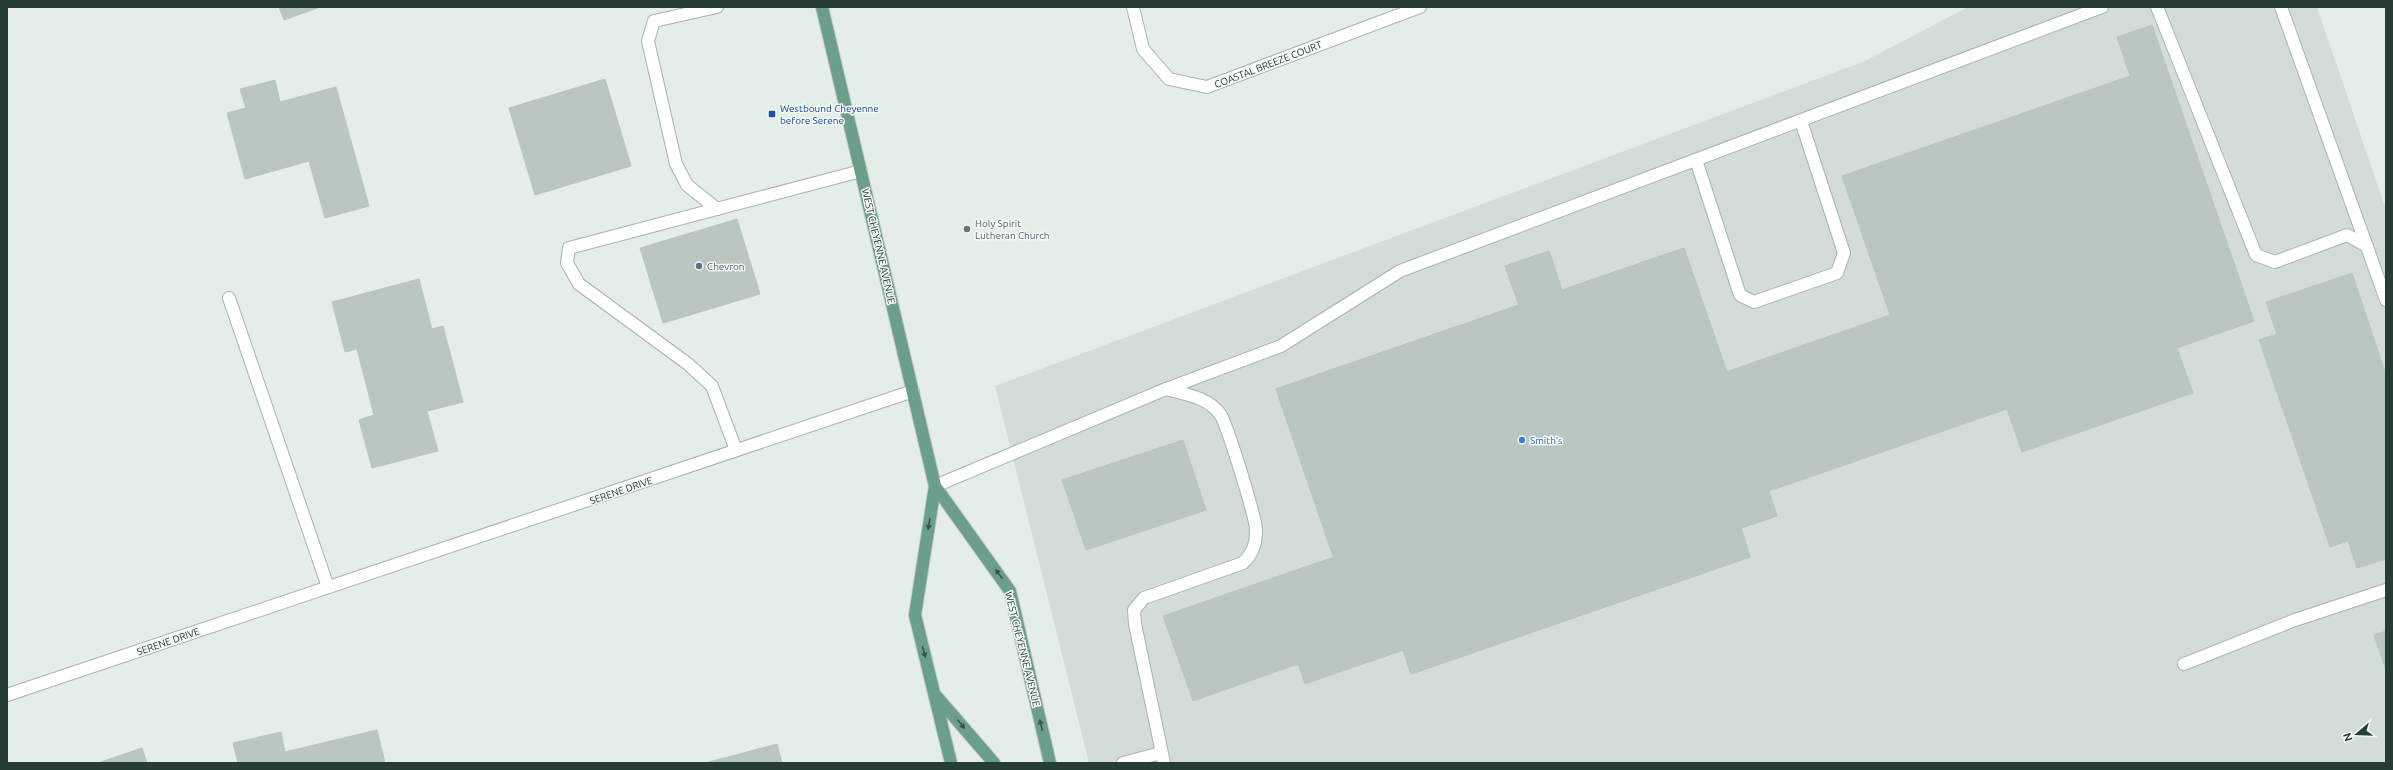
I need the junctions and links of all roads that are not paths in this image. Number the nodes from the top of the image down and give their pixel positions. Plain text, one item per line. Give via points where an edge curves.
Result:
1 (717, 7) edge
2 (822, 7) edge
3 (1133, 7) edge
4 (1420, 7) edge
5 (2102, 7) edge
6 (2157, 7) edge
7 (2281, 7) edge
8 (1801, 120) junction
9 (1696, 160) junction
10 (861, 171) junction
11 (717, 209) junction
12 (2367, 246) junction
13 (229, 298) dead end
14 (2386, 300) edge
15 (1166, 389) junction
16 (913, 391) junction
17 (736, 450) junction
18 (935, 486) junction
19 (328, 587) junction
20 (2386, 590) edge
21 (2184, 664) dead end
22 (935, 694) junction
23 (7, 695) edge
24 (1162, 758) edge
25 (951, 763) edge
26 (994, 763) edge
27 (1050, 763) edge
28 (1123, 763) edge

1 - 11 street via 654,21 648,41 676,164 687,185
2 - 10 main road, WEST CHEYENNE AVENUE
3 - 4 street, COASTAL BREEZE COURT via 1143,49 1169,79 1207,87
5 - 8 street
6 - 12 street via 2256,255 2275,262 2348,235
7 - 12 street
8 - 9 street
8 - 9 street via 1844,253 1837,274 1754,302 1740,295
9 - 15 street via 1400,271 1281,346
10 - 11 street
10 - 16 main road, WEST CHEYENNE AVENUE
11 - 17 street via 569,248 567,263 579,284 688,364 712,386
12 - 14 street
13 - 19 street
15 - 18 street
15 - 24 street via 1200,398 1220,413 1228,429 1256,529 1252,554 1243,563 1144,598 1134,610
16 - 17 street, SERENE DRIVE
16 - 18 main road, WEST CHEYENNE AVENUE
17 - 19 street, SERENE DRIVE
18 -> 22 main road, WEST CHEYENNE AVENUE via 915,615
27 -> 18 main road, WEST CHEYENNE AVENUE via 1010,591
19 - 23 street, SERENE DRIVE
20 - 21 street via 2295,620
22 - 25 main road, WEST CHEYENNE AVENUE
22 -> 26 main road
24 - 28 street

